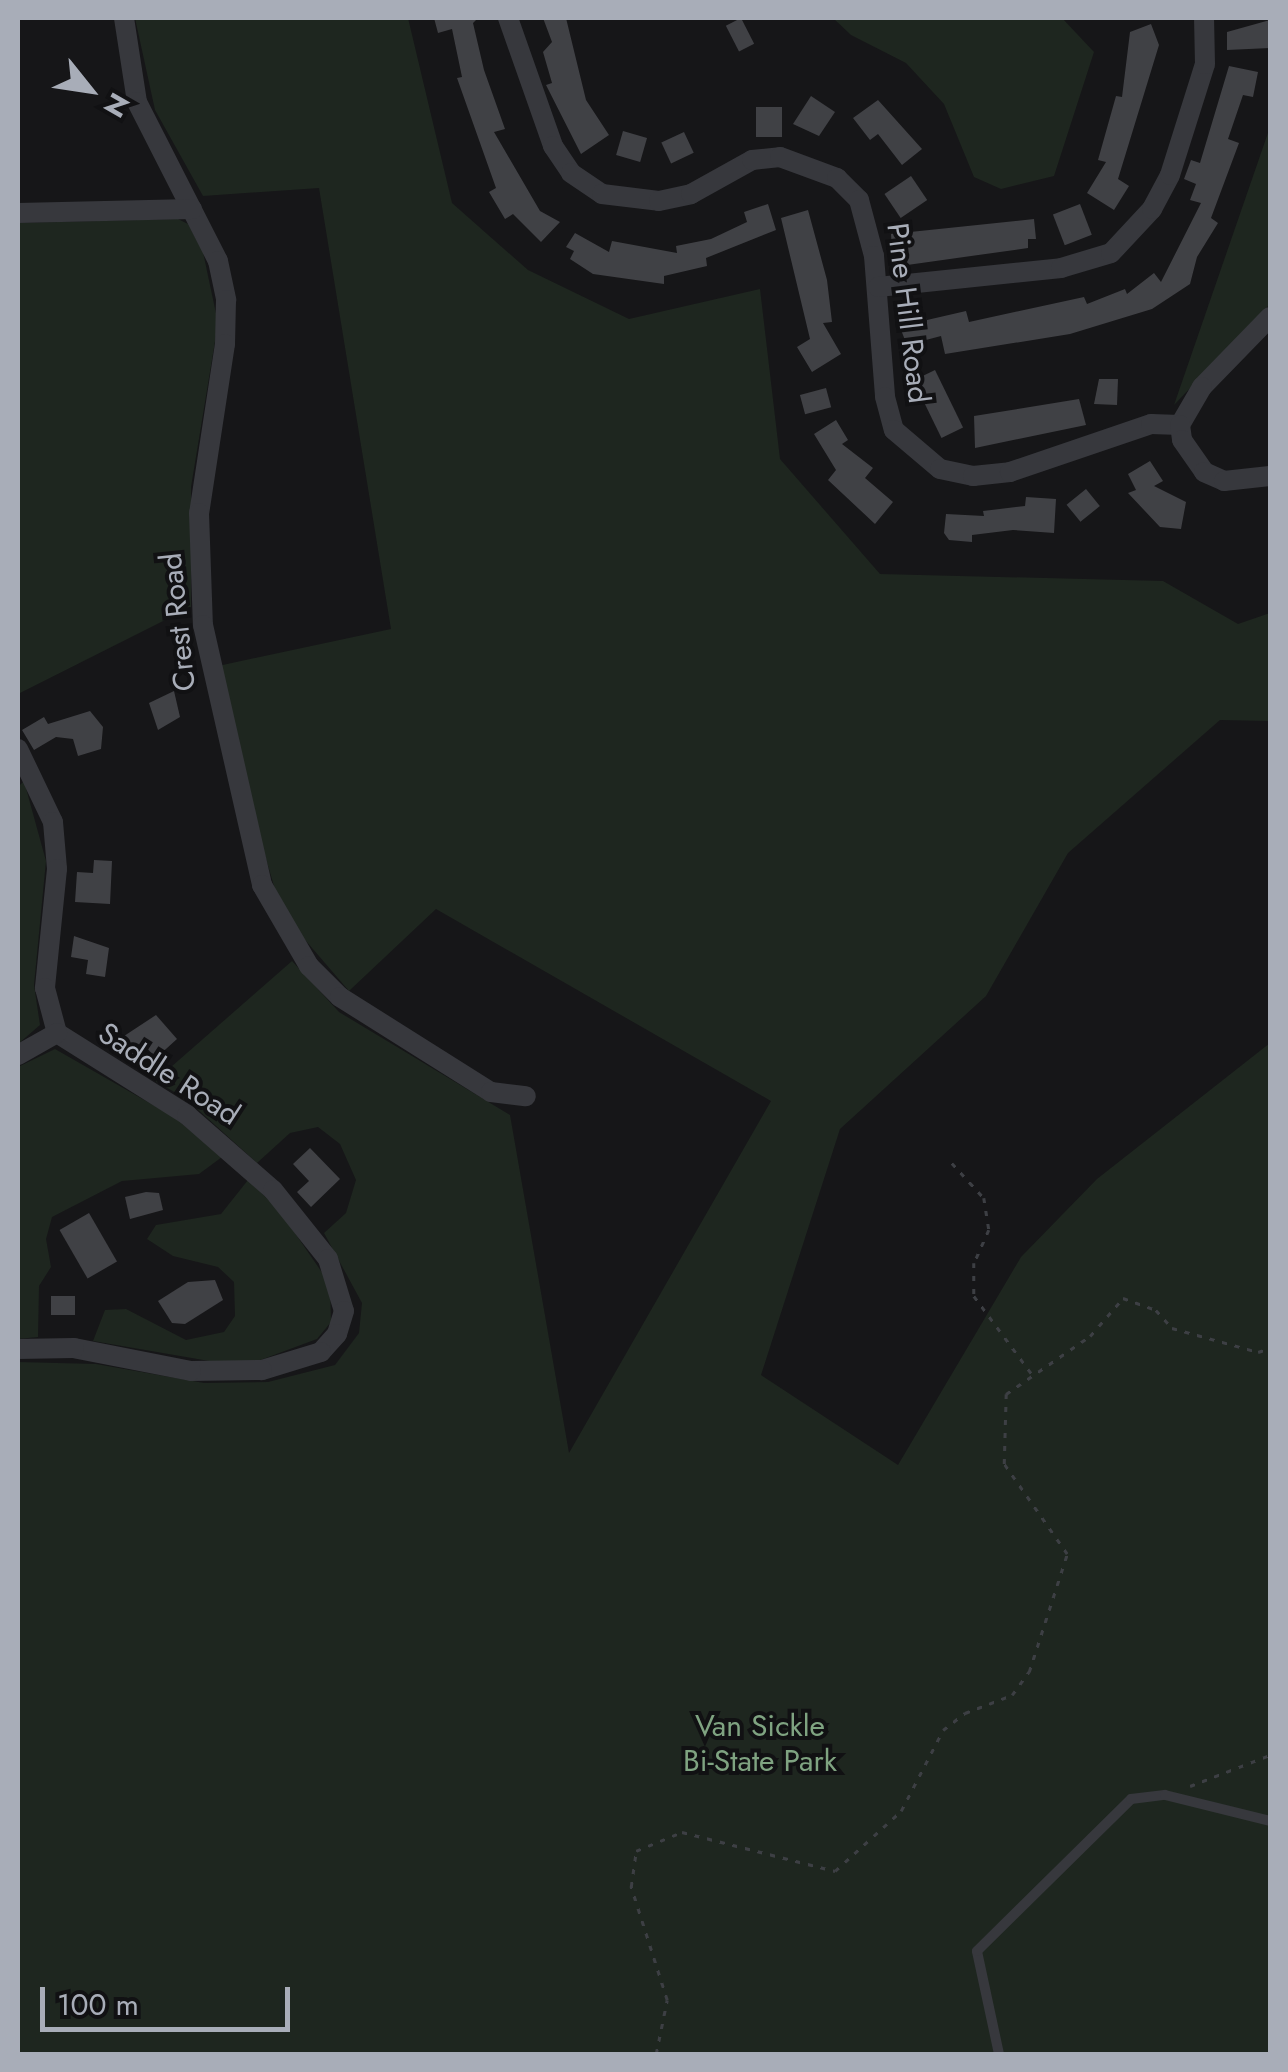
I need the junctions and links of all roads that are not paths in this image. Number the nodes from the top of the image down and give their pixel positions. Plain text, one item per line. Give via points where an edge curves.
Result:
1 (124, 18) edge
2 (508, 18) edge
3 (1204, 18) edge
4 (192, 209) junction
5 (18, 213) edge
6 (878, 287) junction
7 (1270, 317) edge
8 (1180, 425) junction
9 (1270, 476) edge
10 (18, 749) edge
11 (57, 1034) junction
12 (18, 1055) edge
13 (526, 1096) dead end
14 (18, 1350) edge
15 (1270, 1820) edge
16 (998, 2054) edge

1 - 4 street, Crest Road via 137,102
2 - 6 street, Pine Hill Road via 552,146 571,173 602,194 659,202 691,194 752,160 808,163 859,200
3 - 6 street via 1205,64 1170,175 1152,209 1110,253 1061,268
4 - 5 street
4 - 13 street, Crest Road via 218,261 226,300 199,513 203,624 262,885 309,966 340,997 491,1092
6 - 8 street, Pine Hill Road via 885,397 894,430 940,470 973,476 1010,472 1151,424
7 - 8 street via 1202,387
8 - 9 street via 1182,440 1204,472 1224,481
10 - 11 street, Saddle Road via 53,822 57,869 45,988
11 - 12 street
11 - 14 street, Saddle Road via 187,1114 274,1190 328,1259 344,1311 338,1334 321,1352 262,1370 191,1371 74,1348
15 - 16 lane via 1165,1795 1130,1799 977,1951

